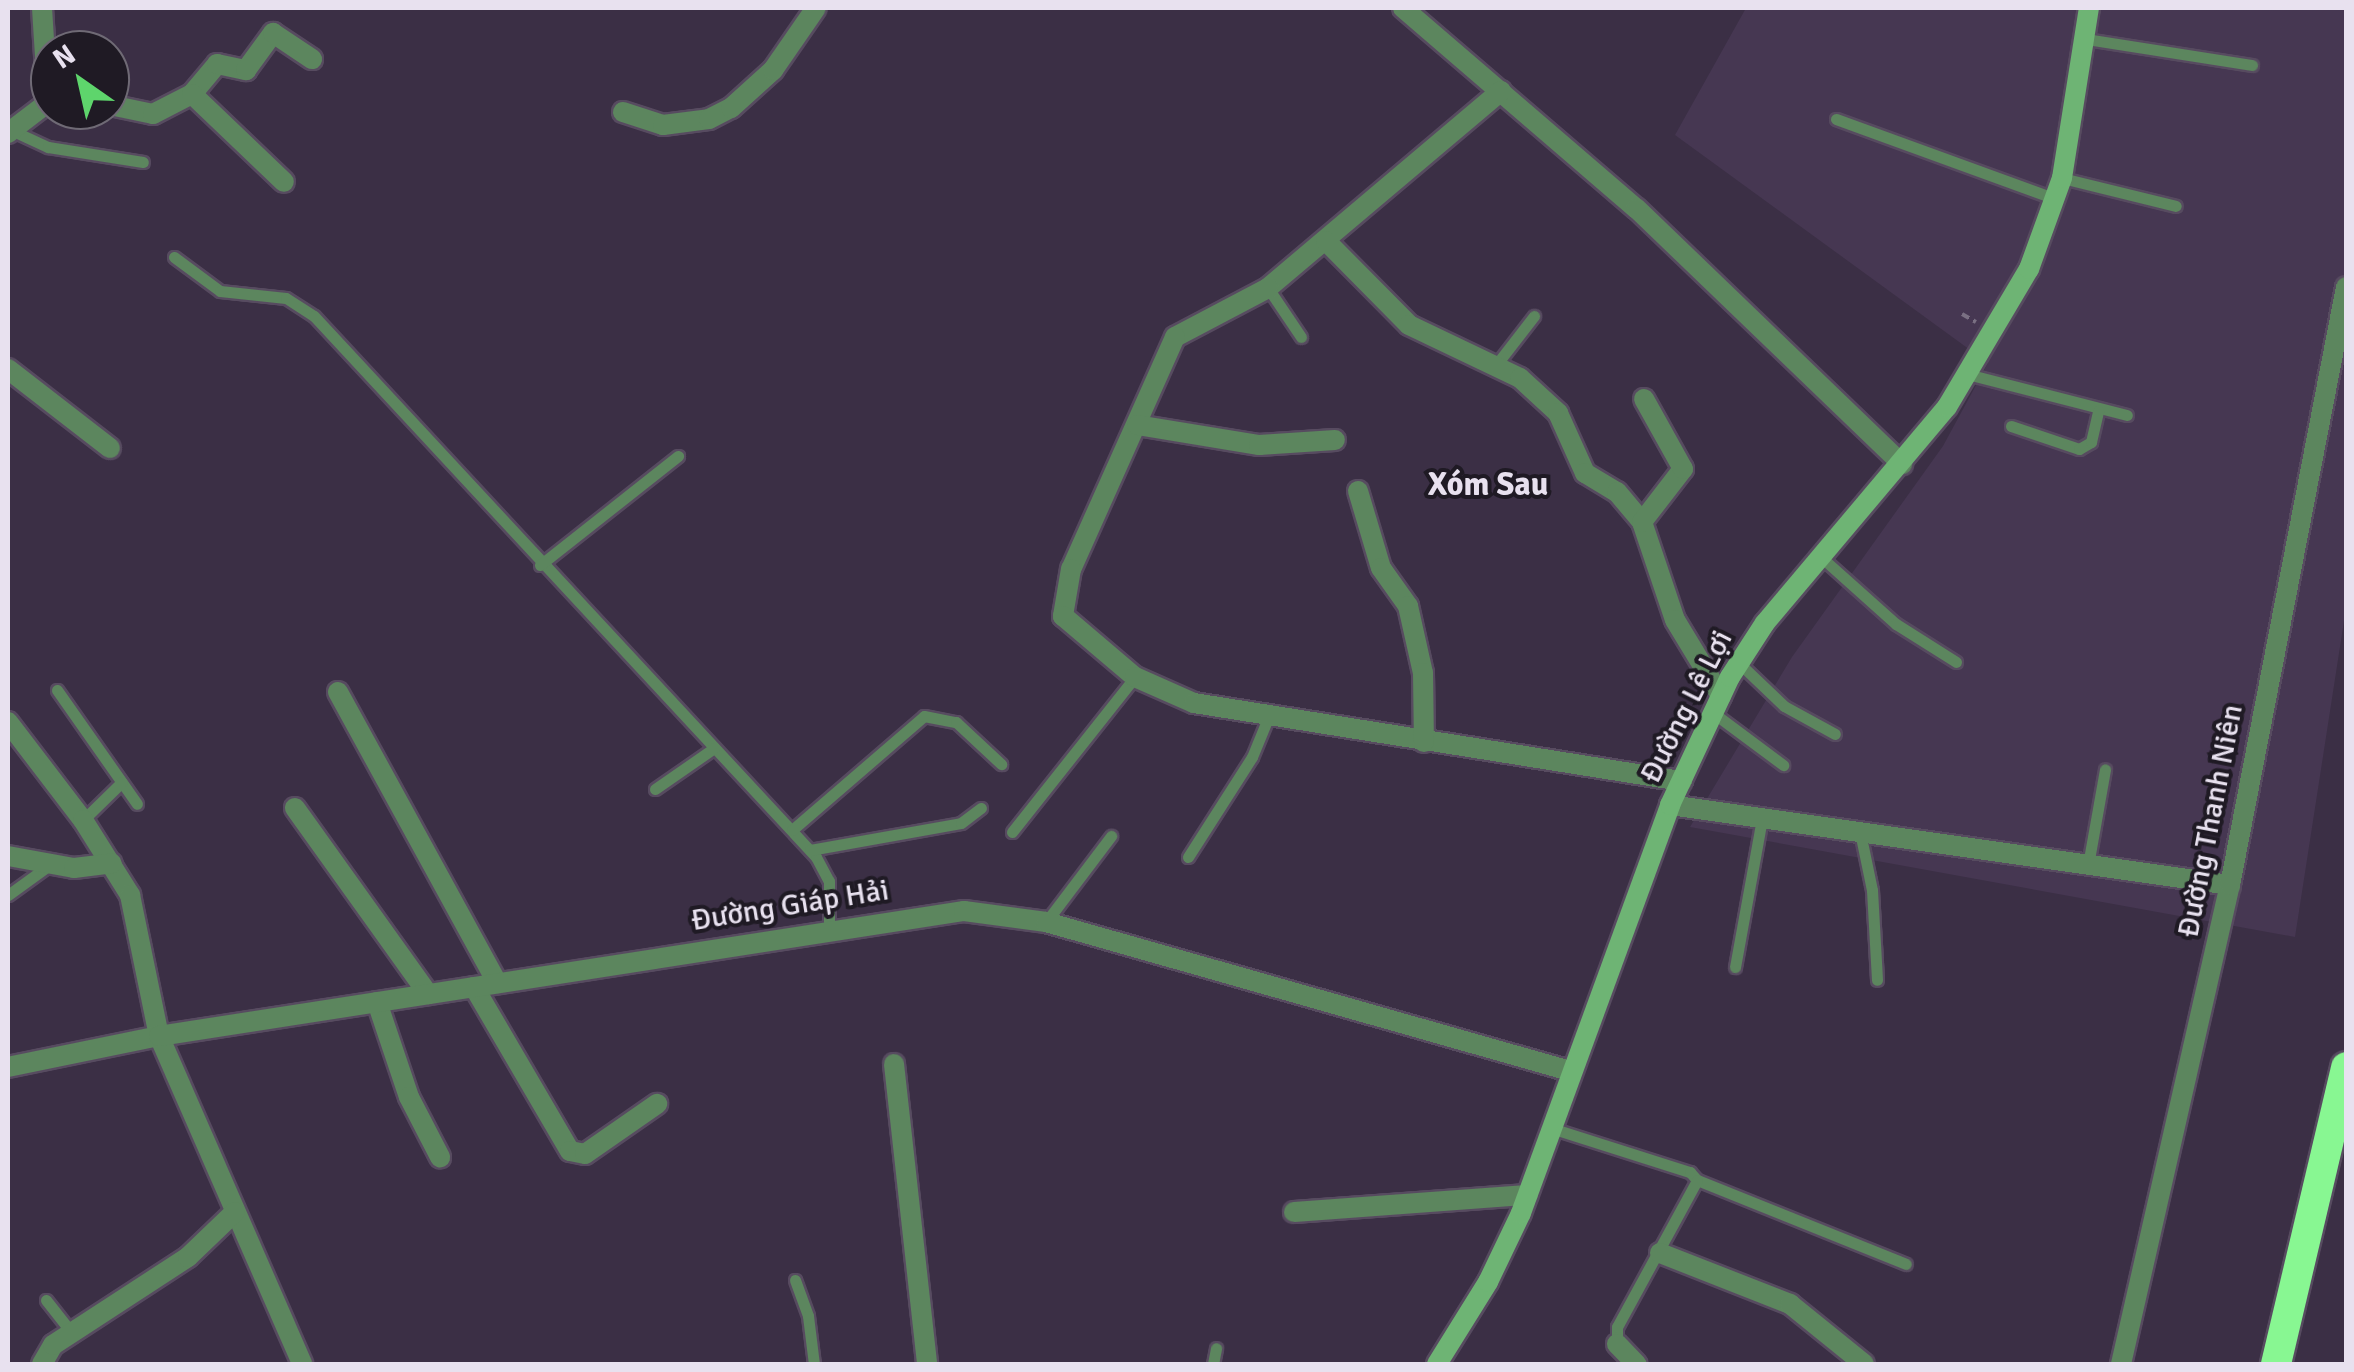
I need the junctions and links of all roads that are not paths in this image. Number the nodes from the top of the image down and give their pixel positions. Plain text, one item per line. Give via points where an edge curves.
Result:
1 (816, 8) edge
2 (1403, 8) edge
3 (2089, 8) edge
4 (2086, 40) junction
5 (312, 60) dead end
6 (2252, 65) dead end
7 (1501, 92) junction
8 (192, 94) junction
9 (130, 109) edge
10 (623, 112) dead end
11 (30, 116) edge
12 (1836, 119) dead end
13 (9, 131) edge
14 (143, 162) dead end
15 (284, 182) dead end
16 (2059, 188) junction
17 (2176, 206) dead end
18 (1326, 241) junction
19 (174, 256) dead end
20 (2346, 287) edge
21 (1268, 288) junction
22 (1534, 316) dead end
23 (1301, 336) dead end
24 (1496, 366) junction
25 (8, 369) edge
26 (1966, 374) junction
27 (1644, 398) dead end
28 (2098, 411) junction
29 (2127, 415) dead end
30 (1137, 425) junction
31 (2011, 426) dead end
32 (1335, 440) dead end
33 (110, 448) dead end
34 (678, 456) dead end
35 (1902, 464) junction
36 (1358, 491) dead end
37 (1642, 522) junction
38 (1821, 558) junction
39 (540, 565) junction
40 (1956, 662) dead end
41 (1739, 663) junction
42 (1135, 676) junction
43 (57, 690) dead end
44 (338, 692) dead end
45 (1716, 704) junction
46 (1268, 718) junction
47 (8, 722) edge
48 (1835, 734) dead end
49 (1424, 742) junction
50 (714, 748) junction
51 (1002, 764) dead end
52 (1783, 765) dead end
53 (2104, 770) dead end
54 (1682, 781) junction
55 (122, 782) junction
56 (655, 790) dead end
57 (137, 804) dead end
58 (1670, 806) junction
59 (295, 808) dead end
60 (981, 808) dead end
61 (1762, 818) junction
62 (84, 820) junction
63 (792, 830) junction
64 (1012, 832) dead end
65 (1860, 832) junction
66 (1110, 836) dead end
67 (810, 850) junction
68 (8, 856) edge
69 (1188, 857) dead end
70 (112, 862) junction
71 (2088, 865) junction
72 (48, 866) junction
73 (2230, 885) junction
74 (8, 894) edge
75 (1046, 922) junction
76 (829, 931) junction
77 (1735, 967) dead end
78 (1876, 980) dead end
79 (497, 983) junction
80 (474, 987) junction
81 (428, 994) junction
82 (378, 1002) junction
83 (159, 1036) junction
84 (894, 1064) dead end
85 (8, 1067) edge
86 (2346, 1067) edge
87 (1570, 1071) junction
88 (657, 1104) dead end
89 (1550, 1128) junction
90 (440, 1157) dead end
91 (1696, 1180) junction
92 (1527, 1196) junction
93 (235, 1212) junction
94 (1294, 1212) dead end
95 (1660, 1253) junction
96 (1906, 1264) dead end
97 (794, 1280) dead end
98 (46, 1300) dead end
99 (72, 1333) junction
100 (1617, 1344) joint
101 (1216, 1348) dead end
102 (42, 1364) edge
103 (302, 1364) edge
104 (814, 1364) edge
105 (928, 1364) edge
106 (1213, 1364) edge
107 (1437, 1364) edge
108 (1636, 1364) edge
109 (1864, 1364) edge
110 (2120, 1364) edge
111 (2276, 1364) edge

1 - 10 street via 772,70 732,108 709,119 662,125
2 - 7 street
3 - 4 main road, Đường Lê Lợi
4 - 6 lane
4 - 16 main road, Đường Lê Lợi
5 - 8 street via 273,33 246,70 217,64
7 - 18 street
7 - 35 street via 1638,209
8 - 9 street via 153,114
8 - 15 street
11 - 13 street
12 - 16 lane
13 - 14 lane via 48,148
16 - 17 lane
16 - 26 main road, Đường Lê Lợi via 2029,269
18 - 21 street
18 - 24 street via 1410,325
19 - 39 lane via 220,291 286,298 314,316
20 - 73 street, Đường Thanh Niên
21 - 23 lane
21 - 30 street via 1180,332
22 - 24 lane
24 - 37 street via 1539,392 1558,413 1585,473 1627,500
25 - 33 street
26 - 28 lane
26 - 35 main road, Đường Lê Lợi
27 - 37 street via 1682,468
28 - 29 lane
28 - 31 lane via 2090,442 2079,449
30 - 32 street via 1260,445
30 - 42 street via 1061,600 1074,631
34 - 39 lane
35 - 38 main road, Đường Lê Lợi
36 - 49 street via 1381,568 1408,606 1423,673
37 - 45 street via 1675,620
38 - 40 lane via 1896,624
38 - 41 main road, Đường Lê Lợi
39 - 50 lane
41 - 45 main road, Đường Lê Lợi
41 - 48 lane via 1784,706
42 - 46 street via 1194,703
42 - 64 lane
43 - 55 lane
44 - 79 street
45 - 52 lane
45 - 54 main road, Đường Lê Lợi
46 - 49 street
46 - 69 lane via 1252,757
47 - 62 street
49 - 54 street
50 - 56 lane
50 - 63 lane
51 - 63 lane via 956,722 924,716
53 - 71 lane
54 - 58 main road, Đường Lê Lợi
55 - 57 lane
55 - 62 lane
58 - 61 street
58 - 87 main road, Đường Lê Lợi
59 - 81 street
60 - 67 lane via 961,823
61 - 65 street
61 - 77 lane
62 - 70 street
63 - 67 lane
65 - 71 street
65 - 78 lane via 1872,890
66 - 75 lane
67 - 76 lane via 829,881
68 - 72 street
70 - 72 street
70 - 83 street via 130,895
71 - 73 street
72 - 74 lane
73 - 110 street, Đường Thanh Niên
75 - 76 street, Đường Giáp Hải via 964,911
75 - 87 street, Đường Giáp Hải
76 - 79 street, Đường Giáp Hải
79 - 80 street, Đường Giáp Hải
80 - 81 street, Đường Giáp Hải
80 - 88 street via 570,1151 585,1154
81 - 82 street, Đường Giáp Hải
82 - 83 street, Đường Giáp Hải
82 - 90 street via 409,1096
83 - 85 street, Đường Giáp Hải
83 - 93 street
84 - 105 street
86 - 111 highway
87 - 89 main road, Đường Lê Lợi
89 - 91 lane via 1690,1172
89 - 92 main road, Đường Lê Lợi
91 - 95 lane
91 - 96 lane
92 - 94 street
92 - 107 main road, Đường Lê Lợi via 1488,1282
93 - 99 street via 188,1257
93 - 103 street
95 - 100 lane via 1617,1327
95 - 109 street via 1790,1304
97 - 104 lane via 808,1316
98 - 99 lane
99 - 102 street via 45,1353
100 - 108 street
101 - 106 lane

